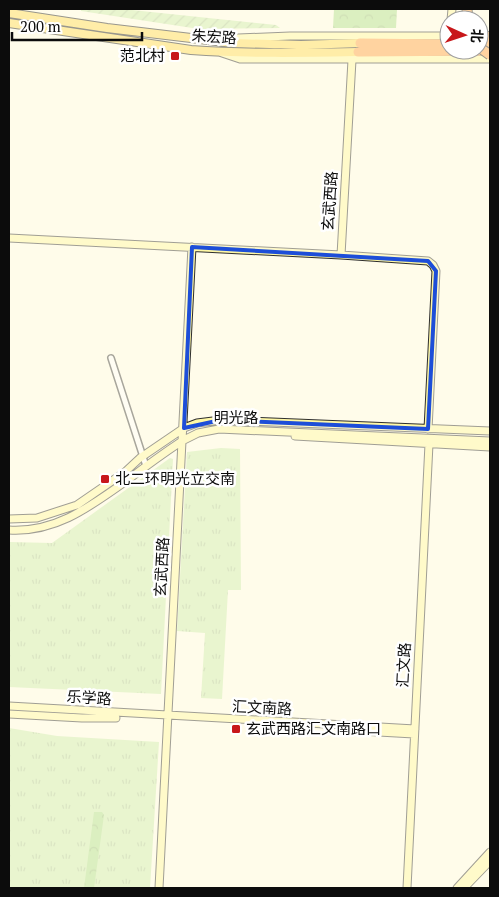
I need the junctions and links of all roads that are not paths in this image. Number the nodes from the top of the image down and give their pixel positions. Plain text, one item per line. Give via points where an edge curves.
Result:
1 (9, 13) edge
2 (9, 23) edge
3 (439, 37) edge
4 (206, 39) junction
5 (439, 44) edge
6 (359, 48) junction
7 (490, 51) edge
8 (217, 52) junction
9 (490, 59) edge
10 (352, 60) junction
11 (9, 238) edge
12 (192, 247) junction
13 (341, 255) junction
14 (111, 358) dead end
15 (273, 423) junction
16 (184, 428) junction
17 (428, 428) junction
18 (311, 430) junction
19 (490, 431) edge
20 (268, 432) junction
21 (490, 436) edge
22 (182, 441) junction
23 (490, 441) edge
24 (429, 444) junction
25 (490, 447) edge
26 (142, 456) junction
27 (146, 466) junction
28 (9, 518) edge
29 (9, 531) edge
30 (9, 706) edge
31 (9, 714) edge
32 (168, 718) junction
33 (415, 732) junction
34 (490, 852) edge
35 (490, 861) edge
36 (159, 888) edge
37 (407, 888) edge
38 (457, 888) edge
39 (464, 888) edge

1 - 4 main road, 朱宏路
2 - 8 main road, 朱宏路
3 - 4 street, 朱宏路
4 - 6 main road, 朱宏路
5 - 6 highway
6 - 7 highway
6 - 8 main road, 朱宏路 via 275,54
8 - 10 street via 240,59
9 - 10 street
10 - 13 street, 玄武西路
11 - 12 street
12 - 13 street
12 - 16 street, 玄武西路
13 - 17 street via 428,261 433,265 436,271
14 - 26 street
15 - 16 street, 明光路 via 222,420
15 - 17 street, 明光路
15 - 18 street, 明光路
16 - 22 street, 玄武西路
16 - 26 street, 明光路
17 - 19 street, 明光路
18 - 20 street, 明光路
18 - 21 street, 明光路
18 - 23 street, 明光路
20 - 22 street, 明光路 via 219,429 198,433
20 - 24 street via 298,437
22 - 27 street, 明光路
22 - 32 street, 玄武西路
24 - 25 street
24 - 33 street, 汇文路
26 - 27 street
26 - 28 street, 明光路 via 120,476 77,505 50,514
27 - 29 street, 明光路 via 74,516 48,527
30 - 32 street, 乐学路
31 - 32 street, 乐学路
32 - 33 street, 汇文南路
32 - 36 street, 玄武西路
33 - 37 street, 汇文路
34 - 38 street
35 - 39 street

